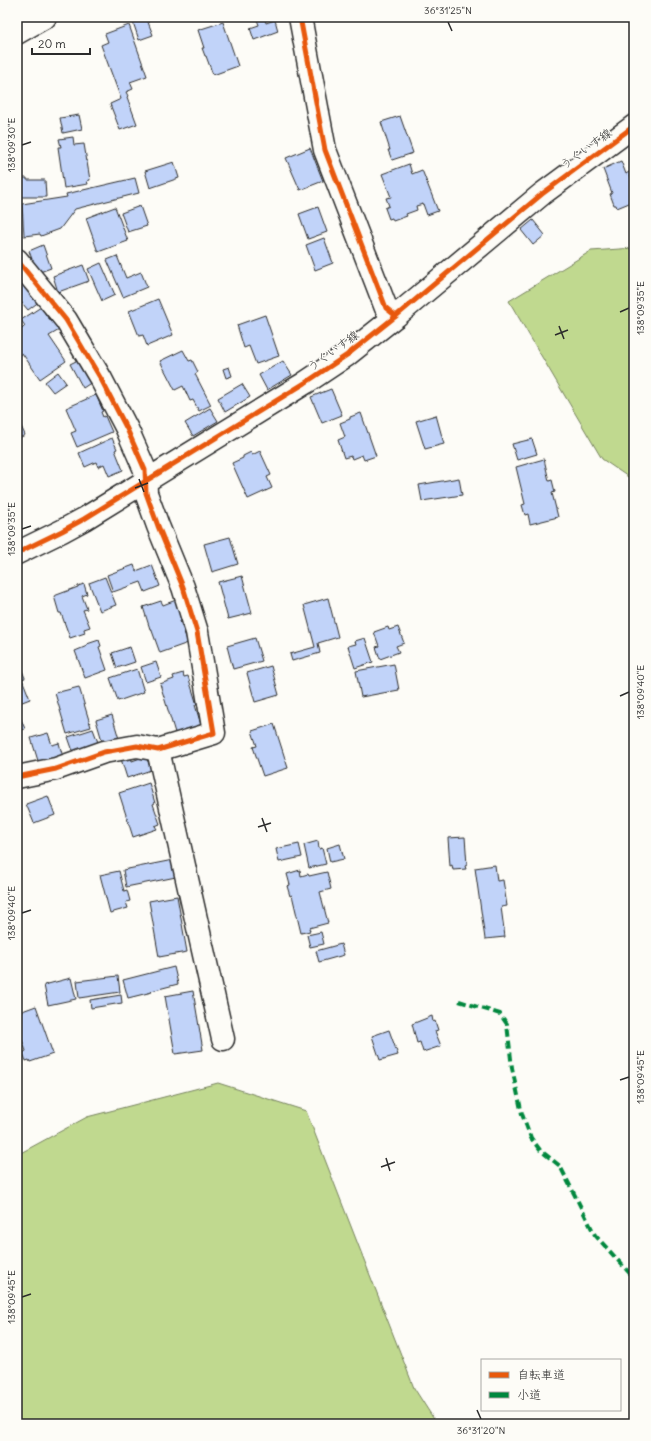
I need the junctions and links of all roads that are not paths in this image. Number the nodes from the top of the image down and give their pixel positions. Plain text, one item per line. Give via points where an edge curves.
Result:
1 (45, 17) edge
2 (300, 17) edge
3 (17, 33) edge
4 (634, 126) edge
5 (17, 260) edge
6 (396, 316) junction
7 (146, 481) junction
8 (17, 553) edge
9 (158, 750) junction
10 (17, 777) edge
11 (223, 1039) dead end

1 - 3 street
2 - 6 street via 326,150 386,308
4 - 6 street, うぐいす線 via 542,194
5 - 7 street via 66,320 101,379 127,429 145,470
6 - 7 street, うぐいす線 via 347,355 305,383
7 - 8 street, うぐいす線 via 62,531
7 - 9 street via 146,493 198,632 214,733
9 - 10 street via 137,746 104,752 56,769
9 - 11 street

